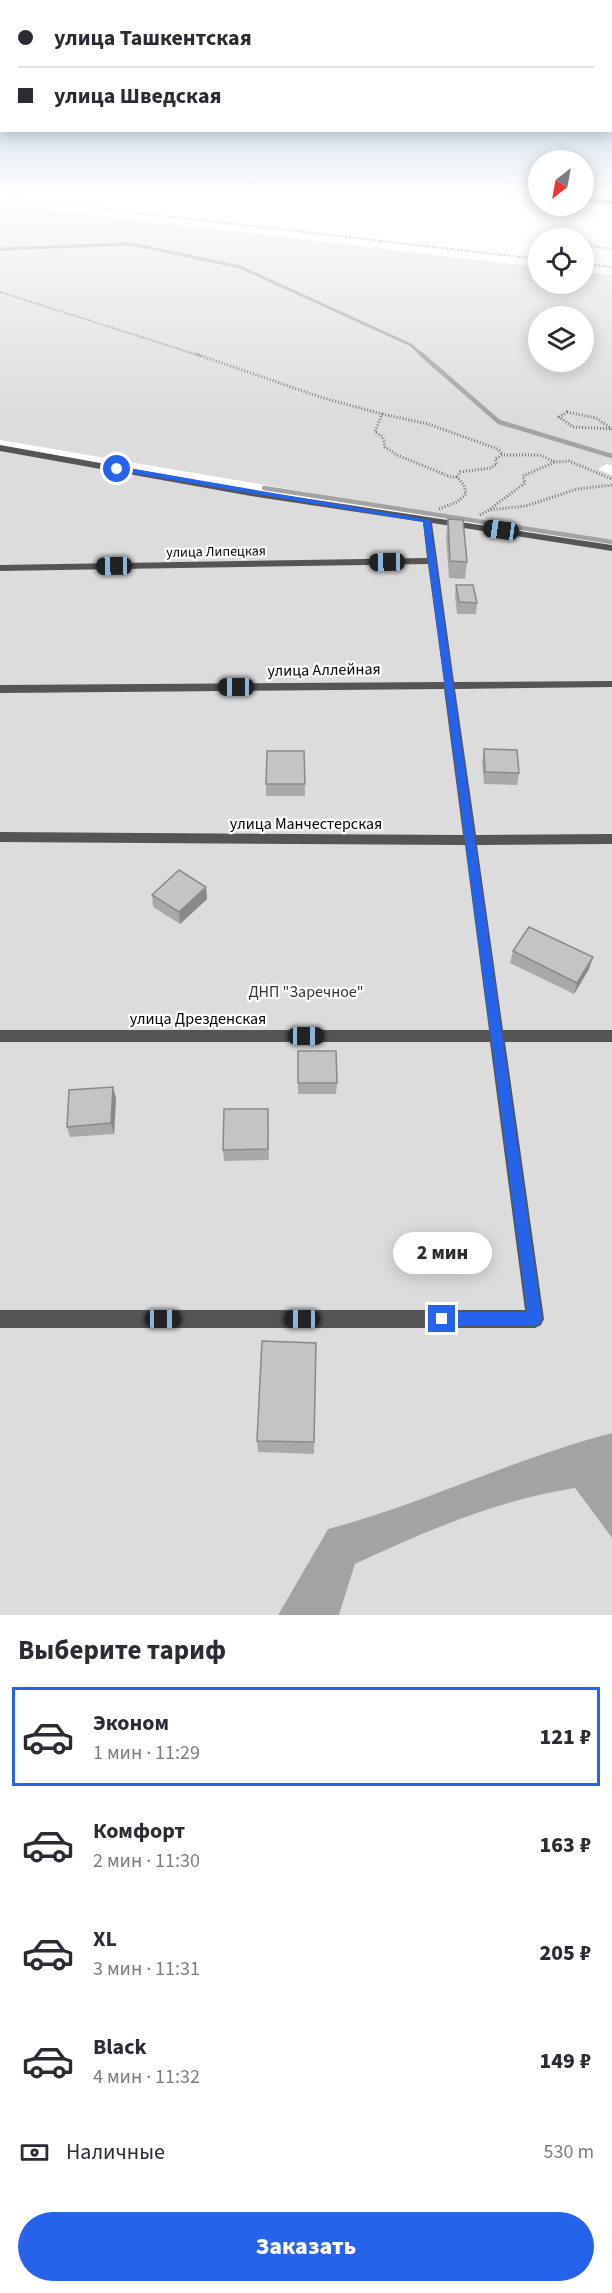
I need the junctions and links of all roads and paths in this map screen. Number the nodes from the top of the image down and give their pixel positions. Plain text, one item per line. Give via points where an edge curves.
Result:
1 (0, 292) edge
2 (382, 414) junction
3 (612, 429) edge
4 (0, 448) edge
5 (502, 455) junction
6 (555, 462) junction
7 (457, 477) junction
8 (612, 479) edge
9 (612, 485) edge
10 (489, 510) junction
11 (429, 515) junction
12 (473, 518) dead end
13 (612, 548) edge
14 (432, 561) junction
15 (0, 568) edge
16 (612, 684) edge
17 (448, 685) junction
18 (0, 689) edge
19 (0, 837) edge
20 (612, 839) edge
21 (470, 840) junction
22 (0, 1036) edge
23 (495, 1036) junction
24 (612, 1036) edge
25 (0, 1319) edge

1 - 2 path
2 - 5 path via 428,424 498,449
2 - 7 path via 375,432 383,437 386,447 397,455
3 - 3 path via 583,414 567,412 559,417 573,427
4 - 11 street via 251,493
5 - 6 path via 540,455
5 - 7 path via 491,468 465,470
6 - 8 path via 569,461
6 - 10 path via 523,476 525,483
7 - 11 path via 466,494
9 - 10 path via 565,492 526,506
10 - 12 path
11 - 13 street
11 - 14 street
14 - 15 street, улица Липецкая
14 - 17 street
16 - 17 street, улица Аллейная
17 - 18 street, улица Аллейная
17 - 21 street
19 - 21 street, улица Манчестерская
20 - 21 street, улица Манчестерская
21 - 23 street
22 - 23 street, улица Дрезденская
23 - 24 street, улица Дрезденская
23 - 25 street via 535,1319

